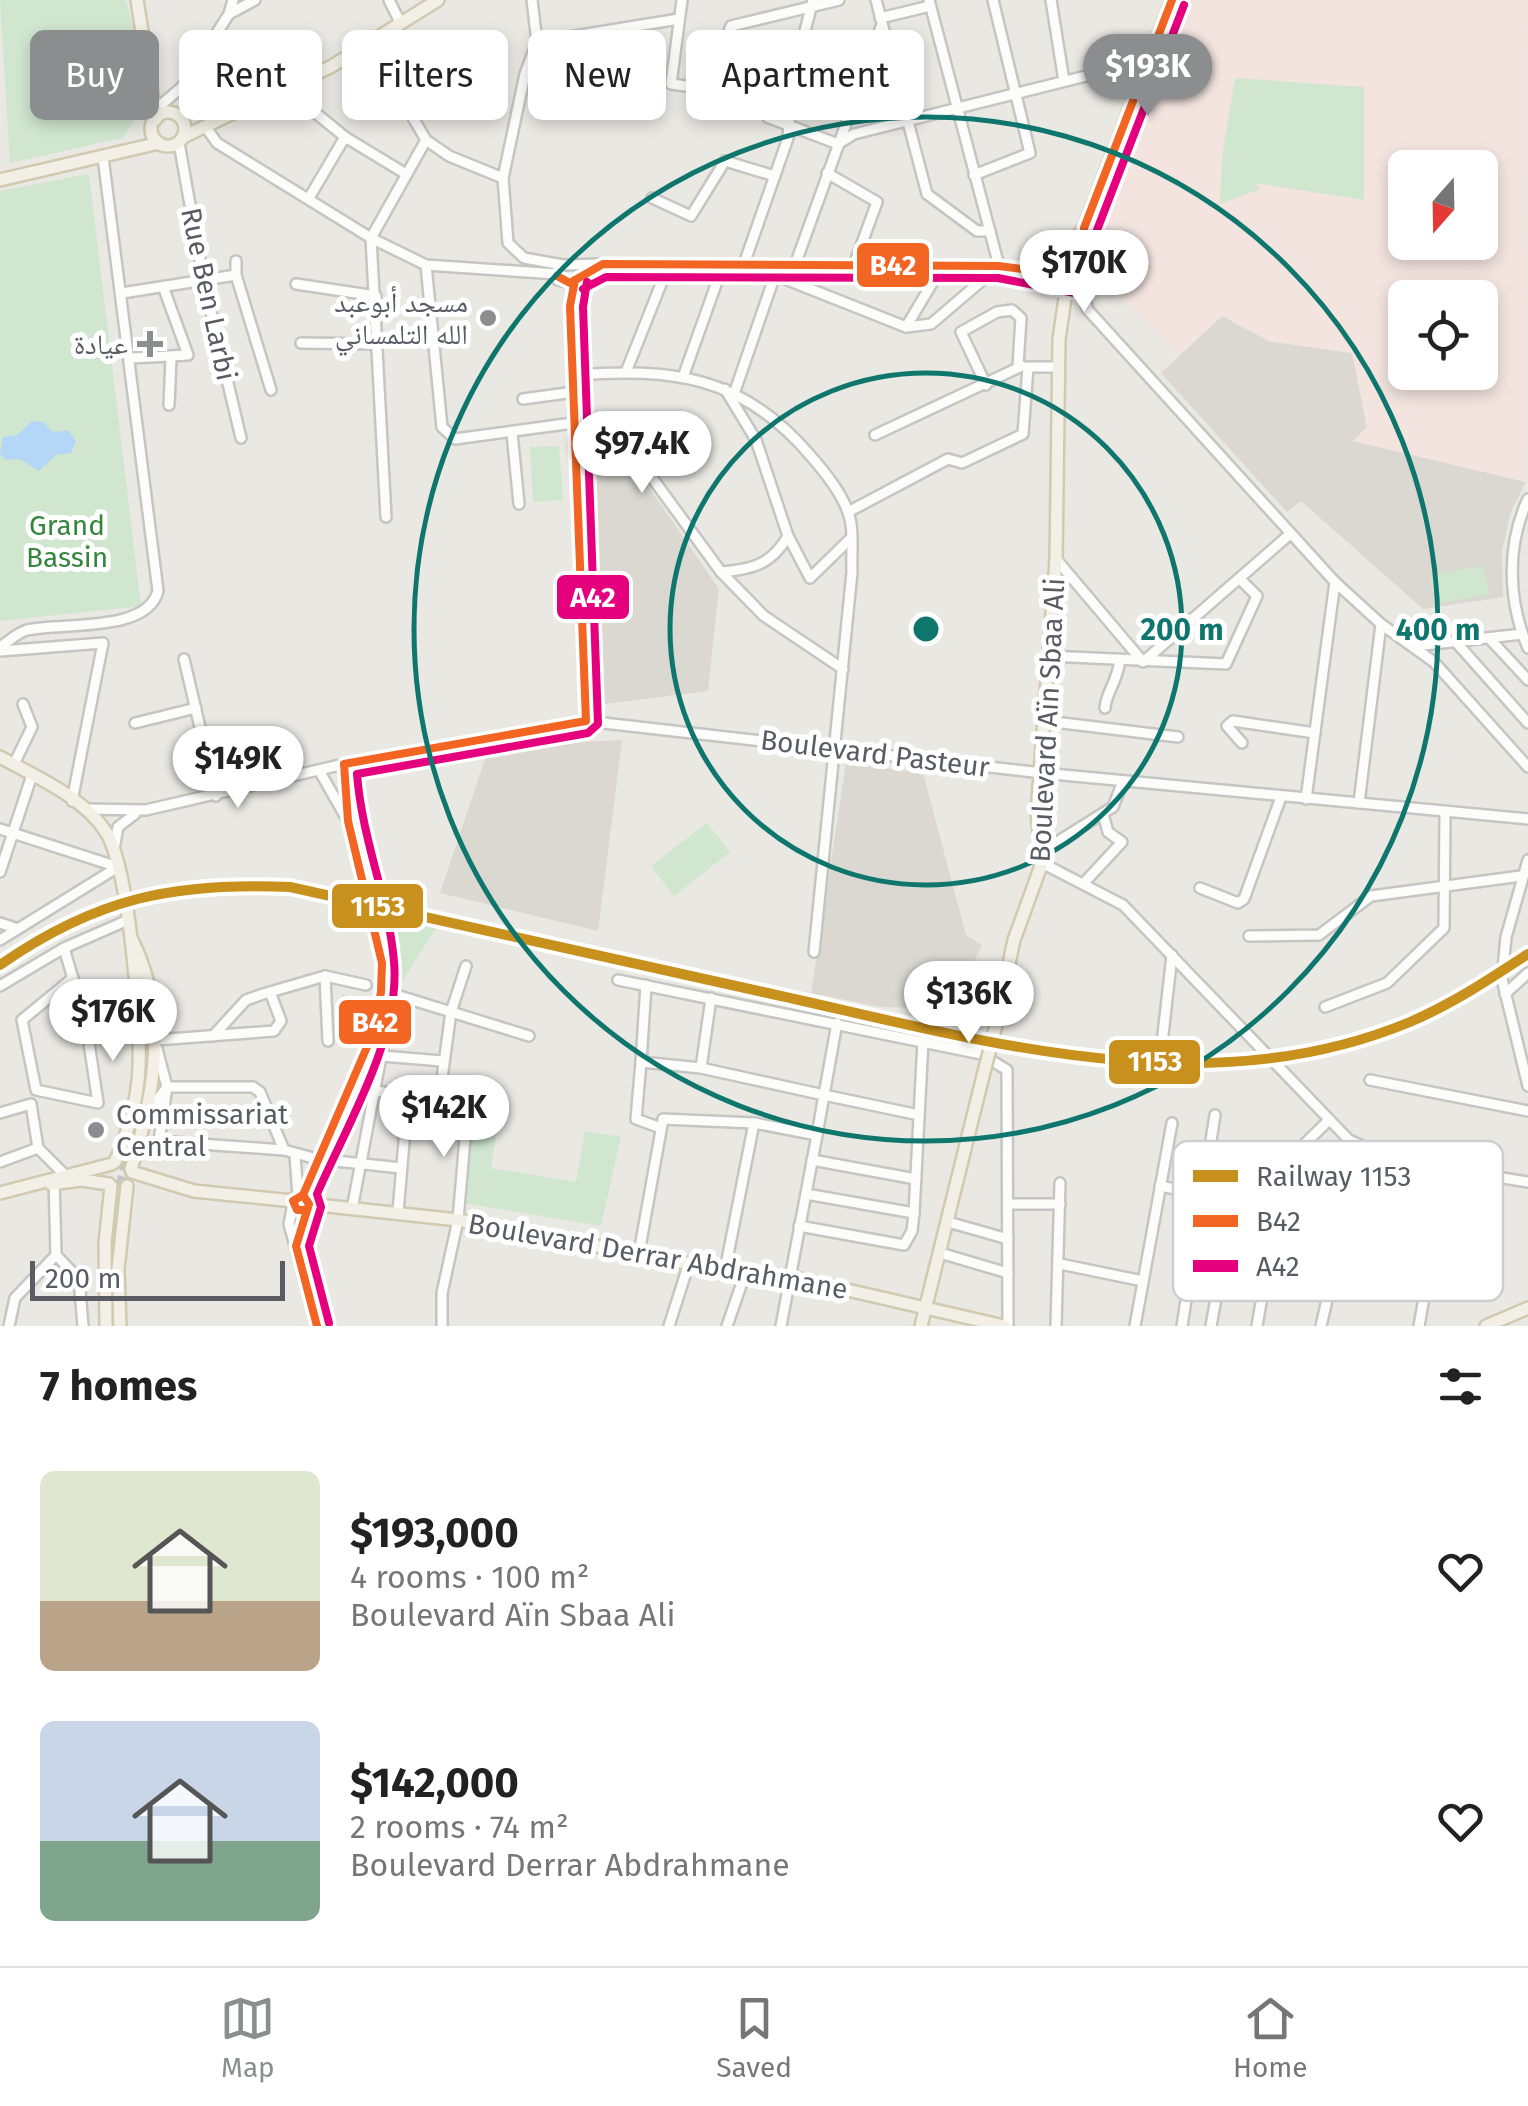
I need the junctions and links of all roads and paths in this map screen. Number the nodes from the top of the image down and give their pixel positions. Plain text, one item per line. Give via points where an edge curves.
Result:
1 (137, 0) edge
2 (233, 0) edge
3 (255, 0) edge
4 (390, 0) edge
5 (438, 0) edge
6 (532, 0) edge
7 (682, 0) edge
8 (839, 0) edge
9 (876, 0) edge
10 (993, 0) edge
11 (1052, 0) edge
12 (1172, 0) edge
13 (814, 3) edge
14 (930, 3) edge
15 (229, 14) junction
16 (680, 18) junction
17 (881, 21) junction
18 (401, 24) junction
19 (392, 30) edge
20 (536, 30) edge
21 (608, 30) edge
22 (730, 30) edge
23 (806, 30) edge
24 (1122, 67) dead end
25 (528, 78) edge
26 (1064, 81) junction
27 (686, 86) edge
28 (1016, 92) junction
29 (162, 112) junction
30 (956, 112) junction
31 (322, 118) edge
32 (217, 120) edge
33 (414, 120) edge
34 (777, 120) edge
35 (787, 120) edge
36 (787, 124) junction
37 (908, 124) junction
38 (205, 126) junction
39 (345, 136) junction
40 (156, 139) junction
41 (180, 139) junction
42 (426, 140) junction
43 (838, 144) junction
44 (104, 157) junction
45 (828, 173) junction
46 (406, 174) junction
47 (974, 174) junction
48 (775, 176) junction
49 (503, 178) junction
50 (0, 180) edge
51 (309, 198) junction
52 (652, 198) dead end
53 (1084, 228) junction
54 (990, 231) junction
55 (371, 238) junction
56 (1062, 259) junction
57 (1084, 260) junction
58 (236, 261) dead end
59 (603, 264) junction
60 (669, 264) junction
61 (744, 264) junction
62 (426, 265) junction
63 (724, 265) junction
64 (795, 265) junction
65 (854, 265) junction
66 (943, 265) junction
67 (999, 266) junction
68 (774, 270) junction
69 (1029, 270) junction
70 (561, 271) junction
71 (236, 275) junction
72 (576, 278) junction
73 (1068, 282) junction
74 (204, 283) junction
75 (296, 284) dead end
76 (164, 289) junction
77 (122, 292) junction
78 (376, 296) junction
79 (570, 306) junction
80 (906, 327) junction
81 (300, 343) dead end
82 (377, 344) junction
83 (130, 358) junction
84 (170, 358) junction
85 (1023, 366) junction
86 (1058, 368) junction
87 (626, 372) junction
88 (574, 375) junction
89 (683, 377) junction
90 (986, 384) junction
91 (271, 390) dead end
92 (730, 390) junction
93 (574, 392) junction
94 (523, 399) dead end
95 (169, 405) dead end
96 (574, 410) junction
97 (573, 423) junction
98 (512, 433) junction
99 (876, 435) dead end
100 (241, 438) dead end
101 (520, 504) dead end
102 (1527, 504) edge
103 (848, 512) junction
104 (386, 517) dead end
105 (1290, 534) junction
106 (788, 536) junction
107 (850, 538) junction
108 (1056, 560) junction
109 (721, 572) junction
110 (1240, 578) junction
111 (1335, 582) junction
112 (1381, 624) junction
113 (1522, 634) junction
114 (1489, 638) junction
115 (1455, 642) junction
116 (1415, 646) junction
117 (1528, 648) edge
118 (0, 649) edge
119 (1048, 656) junction
120 (184, 660) dead end
121 (1120, 660) junction
122 (1143, 662) junction
123 (843, 669) junction
124 (1528, 680) edge
125 (24, 704) dead end
126 (196, 708) junction
127 (1104, 708) dead end
128 (586, 721) junction
129 (1046, 721) junction
130 (1528, 723) edge
131 (135, 724) dead end
132 (1315, 734) junction
133 (1178, 737) dead end
134 (1242, 743) dead end
135 (836, 748) junction
136 (0, 749) edge
137 (0, 757) edge
138 (16, 760) junction
139 (344, 764) junction
140 (0, 766) edge
141 (1528, 767) edge
142 (320, 772) junction
143 (1042, 773) junction
144 (32, 775) junction
145 (1123, 781) junction
146 (216, 796) junction
147 (1281, 797) junction
148 (1306, 799) junction
149 (1359, 804) junction
150 (77, 805) junction
151 (146, 810) junction
152 (1103, 814) junction
153 (1445, 814) junction
154 (1528, 820) edge
155 (348, 822) junction
156 (0, 829) edge
157 (14, 833) junction
158 (114, 852) junction
159 (1042, 857) junction
160 (1528, 860) edge
161 (118, 868) junction
162 (0, 872) edge
163 (1522, 876) junction
164 (1083, 884) junction
165 (1446, 884) junction
166 (1200, 888) dead end
167 (127, 918) junction
168 (0, 923) edge
169 (15, 928) junction
170 (130, 936) junction
171 (1249, 936) dead end
172 (0, 940) edge
173 (64, 948) junction
174 (814, 952) dead end
175 (1172, 955) junction
176 (466, 966) dead end
177 (1528, 974) edge
178 (326, 976) junction
179 (74, 978) junction
180 (618, 980) dead end
181 (366, 985) dead end
182 (646, 985) junction
183 (0, 986) edge
184 (270, 992) junction
185 (1505, 994) junction
186 (712, 998) junction
187 (1325, 1007) dead end
188 (138, 1009) junction
189 (451, 1012) junction
190 (837, 1022) junction
191 (86, 1024) junction
192 (213, 1036) junction
193 (529, 1036) dead end
194 (328, 1041) dead end
195 (923, 1041) junction
196 (156, 1044) junction
197 (1160, 1052) dead end
198 (382, 1056) junction
199 (442, 1061) junction
200 (641, 1062) junction
201 (701, 1068) junction
202 (1370, 1080) dead end
203 (1528, 1086) edge
204 (167, 1087) junction
205 (375, 1091) junction
206 (824, 1095) junction
207 (439, 1100) junction
208 (1528, 1111) edge
209 (0, 1112) edge
210 (149, 1112) junction
211 (1214, 1114) dead end
212 (919, 1115) junction
213 (1328, 1122) junction
214 (754, 1123) junction
215 (1172, 1124) dead end
216 (662, 1128) junction
217 (404, 1130) dead end
218 (817, 1136) junction
219 (1210, 1141) edge
220 (1308, 1141) edge
221 (1351, 1141) edge
222 (38, 1148) junction
223 (284, 1150) junction
224 (130, 1152) tunnel mouth
225 (295, 1155) junction
226 (317, 1159) junction
227 (812, 1160) junction
228 (0, 1162) edge
229 (113, 1163) junction
230 (359, 1164) junction
231 (401, 1168) junction
232 (130, 1178) junction
233 (1503, 1178) edge
234 (54, 1179) junction
235 (916, 1179) junction
236 (1528, 1182) edge
237 (1060, 1183) dead end
238 (110, 1185) junction
239 (1160, 1186) junction
240 (1173, 1188) edge
241 (0, 1193) edge
242 (806, 1194) junction
243 (0, 1202) edge
244 (116, 1202) tunnel mouth
245 (300, 1202) junction
246 (1008, 1204) junction
247 (1060, 1204) junction
248 (352, 1209) junction
249 (398, 1212) junction
250 (914, 1213) junction
251 (458, 1220) junction
252 (948, 1222) junction
253 (799, 1226) junction
254 (1008, 1240) junction
255 (638, 1253) junction
256 (940, 1253) junction
257 (56, 1255) junction
258 (690, 1263) junction
259 (1060, 1264) junction
260 (725, 1270) junction
261 (1008, 1273) junction
262 (745, 1274) junction
263 (791, 1277) junction
264 (1143, 1281) junction
265 (1186, 1301) edge
266 (1216, 1301) edge
267 (1261, 1301) edge
268 (1326, 1301) edge
269 (1423, 1301) edge
270 (925, 1307) junction
271 (1528, 1308) edge
272 (10, 1326) edge
273 (84, 1326) edge
274 (113, 1326) edge
275 (317, 1326) edge
276 (442, 1326) edge
277 (669, 1326) edge
278 (727, 1326) edge
279 (780, 1326) edge
280 (921, 1326) edge
281 (1006, 1326) edge
282 (1056, 1326) edge
283 (1135, 1326) edge
284 (1182, 1326) edge
285 (1211, 1326) edge
286 (1257, 1326) edge
287 (1321, 1326) edge
288 (1419, 1326) edge
289 (1486, 1326) edge

1 - 29 main road
2 - 15 street
3 - 15 street
4 - 18 street
5 - 18 main road
6 - 20 street
7 - 16 street
8 - 13 street
9 - 17 street
10 - 28 street
11 - 26 street
12 - 53 main road
13 - 22 street
13 - 23 street
14 - 17 street
14 - 30 street
15 - 29 street
16 - 21 street
16 - 27 street via 671,84
17 - 37 street
17 - 43 street
18 - 19 main road
24 - 26 street
25 - 49 street
26 - 28 street
28 - 30 street
28 - 47 street via 1030,153
29 - 40 main road
29 - 41 main road via 178,115
30 - 37 street
30 - 47 street
31 - 39 street
32 - 38 main road
33 - 42 street
34 - 36 street
35 - 36 street
36 - 43 street
36 - 48 street
37 - 43 street via 854,134
37 - 54 street via 927,194 976,231
38 - 41 main road
38 - 51 street via 217,143
39 - 46 street
39 - 51 street
40 - 41 main road
40 - 44 main road
41 - 74 street, Rue Ben Larbi
42 - 46 street
42 - 49 street
43 - 45 street
44 - 50 main road
44 - 77 street
45 - 64 street
45 - 65 street via 877,202
46 - 55 street
47 - 54 street
48 - 52 street via 728,160 691,216
48 - 61 street
49 - 70 street via 508,243 524,258
51 - 55 street
53 - 56 main road
53 - 57 main road
54 - 67 street
55 - 62 street
55 - 78 street
56 - 57 main road
56 - 69 street
56 - 73 main road
57 - 73 main road via 1087,273
58 - 71 street
59 - 60 street
59 - 70 street
59 - 72 street
60 - 63 street
60 - 87 street
61 - 63 street
61 - 68 street
62 - 70 street
62 - 98 street via 442,427 455,439
63 - 89 street
64 - 65 street
64 - 68 street
65 - 66 street
66 - 67 street
66 - 80 street
67 - 69 street
67 - 80 street via 931,324
68 - 80 street
68 - 92 street
69 - 73 street
70 - 72 street
70 - 72 street via 566,284
70 - 79 street
71 - 74 street
71 - 91 street
72 - 79 street
73 - 86 main road, Boulevard Aïn Sbaa Ali
73 - 105 street
74 - 76 street
74 - 100 street, Rue Ben Larbi
75 - 78 street
76 - 77 street
76 - 84 street via 188,355
77 - 83 street
78 - 82 street
79 - 88 street
81 - 82 street
82 - 104 street
83 - 84 street
83 - 118 street via 155,604 138,617 20,632
84 - 95 street
85 - 86 street
85 - 90 street
85 - 90 street via 1021,318 1012,310 997,312 961,332
85 - 103 street via 1023,434 962,463 948,459
86 - 108 main road, Boulevard Aïn Sbaa Ali
87 - 88 street
87 - 89 street
88 - 93 street
89 - 92 street
90 - 99 street
92 - 103 street via 792,434
92 - 106 street via 756,440
93 - 94 street
93 - 96 street
96 - 97 street
96 - 109 street via 637,456
97 - 98 street
97 - 128 street
98 - 101 street
102 - 113 street via 1512,570
103 - 107 street
105 - 110 street
105 - 111 street
106 - 107 street via 810,578
106 - 109 street via 768,562
107 - 123 street
108 - 119 main road, Boulevard Aïn Sbaa Ali
108 - 122 street
109 - 123 street via 764,616
110 - 122 street
110 - 122 street via 1257,596 1226,664
111 - 112 street
111 - 132 street
112 - 116 street
112 - 149 street
113 - 114 street
113 - 117 street
114 - 115 street
114 - 124 street
115 - 116 street
115 - 130 street
116 - 141 street
118 - 150 street via 103,644
119 - 121 street
119 - 129 main road, Boulevard Aïn Sbaa Ali
120 - 126 street
121 - 122 street
121 - 127 street
123 - 135 street
125 - 138 street via 32,727
126 - 131 street
126 - 146 street
128 - 135 street, Boulevard Pasteur
128 - 139 street, Boulevard Pasteur
129 - 133 street
129 - 143 main road, Boulevard Aïn Sbaa Ali
132 - 134 street via 1233,721 1227,726
132 - 148 street
135 - 143 street, Boulevard Pasteur
135 - 174 street
136 - 138 main road
137 - 144 main road
138 - 144 main road
139 - 142 street, Boulevard Pasteur
139 - 155 street
140 - 144 main road
142 - 146 street, Boulevard Pasteur
142 - 155 street
143 - 145 street, Boulevard Pasteur
143 - 159 main road, Boulevard Aïn Sbaa Ali
144 - 150 main road
144 - 157 street
145 - 147 street, Boulevard Pasteur
145 - 152 street
146 - 151 street, Boulevard Pasteur
147 - 148 street, Boulevard Pasteur
147 - 166 street via 1244,899 1235,902
148 - 149 street, Boulevard Pasteur
149 - 153 street, Boulevard Pasteur
150 - 151 street, Boulevard Pasteur
150 - 158 main road via 105,831
151 - 158 street via 121,822
152 - 159 street
152 - 164 street via 1108,832 1122,842
153 - 154 street, Boulevard Pasteur
153 - 165 street
155 - 226 street via 377,936 381,992 373,1034
156 - 157 street
157 - 161 street
157 - 162 street
158 - 161 main road
159 - 164 street
159 - 252 main road, Boulevard Aïn Sbaa Ali, bridge via 1014,940
160 - 163 street
161 - 167 main road
161 - 169 street
163 - 165 street
163 - 185 street via 1506,937
164 - 175 street via 1123,904
165 - 171 street via 1371,896 1320,935
165 - 187 street via 1444,928 1386,982
167 - 170 main road
167 - 173 street
168 - 169 street
169 - 172 street
170 - 188 main road
170 - 196 main road
170 - 224 main road via 149,1044
173 - 179 street
173 - 183 street
175 - 197 street
175 - 213 street
176 - 189 street
177 - 185 street
178 - 181 street
178 - 184 street
178 - 194 street
179 - 191 street
179 - 191 street via 22,1020 36,1090 98,1103
180 - 182 street
182 - 186 street
182 - 200 street
184 - 192 street via 246,1000
184 - 192 street via 281,1021 274,1032
185 - 203 street
186 - 190 street
186 - 201 street
188 - 191 street
188 - 229 main road via 137,1086
189 - 193 street
189 - 198 street via 394,994
189 - 199 street
190 - 195 street
190 - 206 street
192 - 196 street
195 - 212 street
195 - 246 street via 981,1054 1007,1070
196 - 204 street
196 - 210 main road
198 - 199 street
198 - 205 street
199 - 207 street
200 - 201 street
200 - 216 street via 638,1122
201 - 206 street
202 - 208 street
204 - 210 street
204 - 223 street via 253,1087
204 - 223 street via 159,1141
205 - 207 street
205 - 230 street
206 - 212 street
206 - 218 street
207 - 251 street via 468,1103
209 - 222 street via 31,1104
210 - 232 main road
211 - 219 street
212 - 235 street
213 - 220 street
213 - 221 street
214 - 216 street via 668,1117
214 - 218 street
214 - 260 street
215 - 239 street
216 - 255 street
217 - 231 street
218 - 227 street
222 - 228 street
222 - 234 street
223 - 225 street
225 - 226 street
225 - 245 street
226 - 230 street
226 - 245 street
227 - 235 street
227 - 242 street
229 - 232 main road
229 - 234 main road
229 - 238 main road via 106,1175
230 - 231 street
230 - 248 street
231 - 249 street
232 - 238 main road
232 - 245 main road, Boulevard Derrar Abdrahmane
232 - 274 main road
233 - 236 street
234 - 238 main road
234 - 241 main road
234 - 243 main road
234 - 257 street
235 - 250 street
237 - 247 street
238 - 274 main road via 104,1254
239 - 240 street
239 - 264 street
242 - 250 street
242 - 253 street
244 - 274 main road
245 - 248 main road, Boulevard Derrar Abdrahmane
245 - 275 street via 296,1246
246 - 247 street
246 - 254 street
247 - 259 street
248 - 249 main road, Boulevard Derrar Abdrahmane
249 - 251 main road, Boulevard Derrar Abdrahmane
250 - 253 street via 904,1245
251 - 255 main road, Boulevard Derrar Abdrahmane
251 - 276 street via 442,1292
252 - 254 street
252 - 256 main road, Boulevard Aïn Sbaa Ali
253 - 263 street
254 - 261 street
255 - 258 main road, Boulevard Derrar Abdrahmane
256 - 261 street
256 - 270 main road, Boulevard Aïn Sbaa Ali
257 - 272 street via 15,1298
257 - 273 street via 80,1279
258 - 260 main road, Boulevard Derrar Abdrahmane
258 - 277 street
259 - 264 street
259 - 282 street
260 - 262 main road, Boulevard Derrar Abdrahmane
261 - 281 street
262 - 263 main road, Boulevard Derrar Abdrahmane
262 - 278 street
263 - 270 main road, Boulevard Derrar Abdrahmane
263 - 279 street
264 - 283 street
265 - 284 street
266 - 285 street
267 - 286 street
268 - 287 street
269 - 288 street
270 - 280 main road, Boulevard Aïn Sbaa Ali
270 - 281 main road, Boulevard Derrar Abdrahmane
271 - 289 main road

